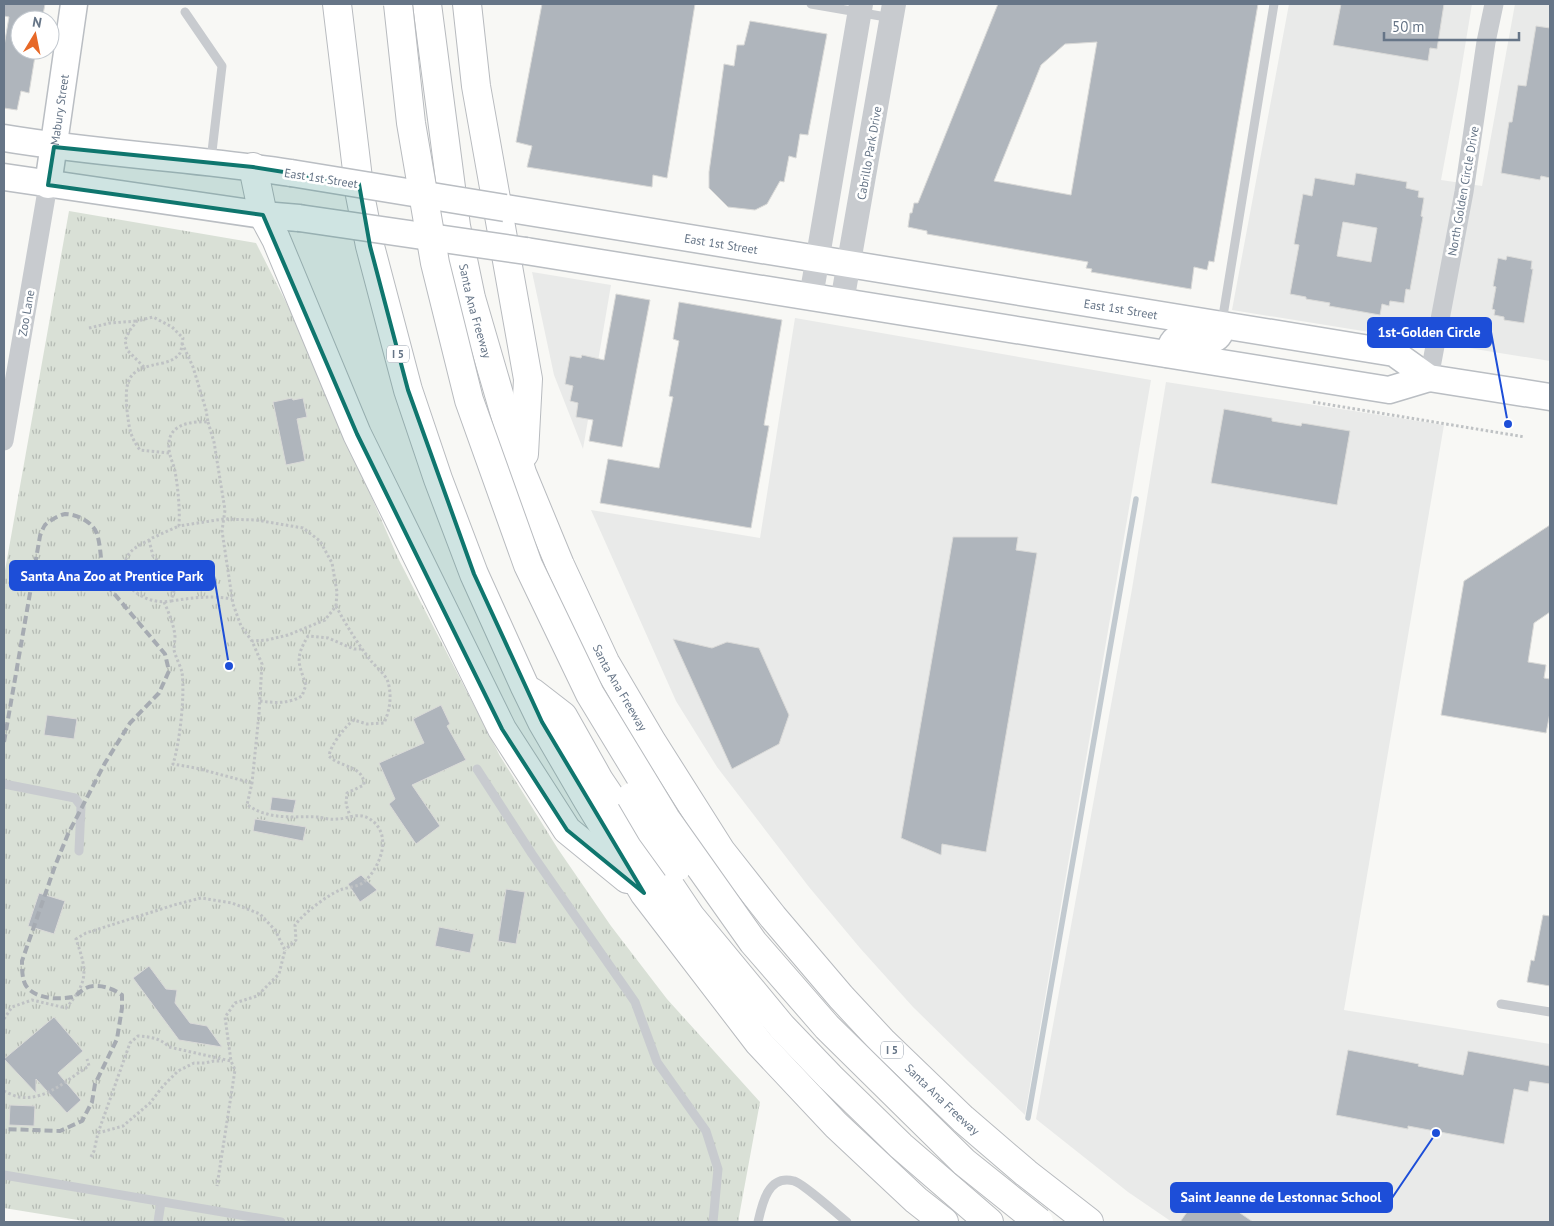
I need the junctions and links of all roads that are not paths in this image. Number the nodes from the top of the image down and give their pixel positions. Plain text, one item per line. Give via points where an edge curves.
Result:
1 (74, 4) edge
2 (337, 4) edge
3 (382, 4) edge
4 (398, 4) edge
5 (427, 4) edge
6 (467, 4) edge
7 (811, 4) edge
8 (1274, 4) edge
9 (1494, 4) edge
10 (860, 8) edge
11 (893, 11) edge
12 (185, 12) dead end
13 (4, 138) edge
14 (54, 147) junction
15 (211, 162) junction
16 (253, 167) junction
17 (4, 177) edge
18 (48, 185) junction
19 (263, 215) junction
20 (818, 259) junction
21 (849, 264) junction
22 (812, 297) junction
23 (842, 302) junction
24 (1222, 325) junction
25 (1168, 354) junction
26 (1429, 378) junction
27 (1550, 397) edge
28 (4, 441) edge
29 (522, 473) junction
30 (525, 687) junction
31 (476, 768) dead end
32 (4, 784) edge
33 (80, 851) dead end
34 (644, 893) junction
35 (1502, 1004) dead end
36 (1550, 1012) edge
37 (4, 1175) edge
38 (161, 1202) junction
39 (158, 1222) edge
40 (281, 1222) edge
41 (713, 1222) edge
42 (758, 1222) edge
43 (847, 1222) edge
44 (944, 1222) edge
45 (989, 1222) edge
46 (1010, 1222) edge
47 (1039, 1222) edge
48 (1089, 1222) edge

1 - 14 main road, Mabury Street
2 - 30 highway, I 5 via 360,195 408,390 474,574
3 - 46 highway, bridge via 395,120 418,266 454,394 514,571 577,703 651,831 742,955 815,1040 955,1177
4 - 47 highway, bridge via 411,123 435,263 469,400 528,565 590,694 666,819 753,942 827,1027 964,1162
5 - 29 highway, Santa Ana Freeway / I 5 via 456,226 471,298
6 - 29 highway via 476,86 528,379
7 - 10 lane
8 - 24 lane
9 - 26 street, North Golden Circle Drive via 1464,192
10 - 11 lane
10 - 20 street
11 - 21 street, Cabrillo Park Drive
12 - 15 lane via 222,66
13 - 14 main road, East 1st Street
14 - 15 main road, East 1st Street
14 - 18 main road, Mabury Street
15 - 16 main road, East 1st Street
16 - 19 highway
16 - 20 main road, East 1st Street, bridge
17 - 18 main road, East 1st Street
18 - 19 main road, East 1st Street
18 - 28 street, Zoo Lane
19 - 22 main road, East 1st Street, bridge via 526,251
19 - 34 highway via 357,434 502,729 567,830
20 - 21 main road, East 1st Street
20 - 22 street
21 - 23 street, Cabrillo Park Drive
21 - 24 main road, East 1st Street
22 - 23 main road, East 1st Street
23 - 25 main road, East 1st Street
24 - 25 main road via 1216,338 1176,340
24 - 26 main road, East 1st Street via 1394,353
25 - 26 main road, East 1st Street via 1389,390
26 - 27 main road, East 1st Street
29 - 48 highway, Santa Ana Freeway / I 5 via 560,565 606,662 721,851 841,997 882,1040 963,1119
30 - 34 highway, I 5 via 542,722
30 - 45 highway via 563,716 599,780 690,917 782,1027 901,1146
31 - 41 lane via 635,1002 657,1062 706,1131 718,1169
32 - 33 lane via 75,798 81,806
34 - 44 highway, I 5 via 759,1043 836,1125
35 - 36 lane
37 - 38 lane
38 - 39 lane
38 - 40 lane
42 - 43 lane via 768,1189 780,1180 795,1181

